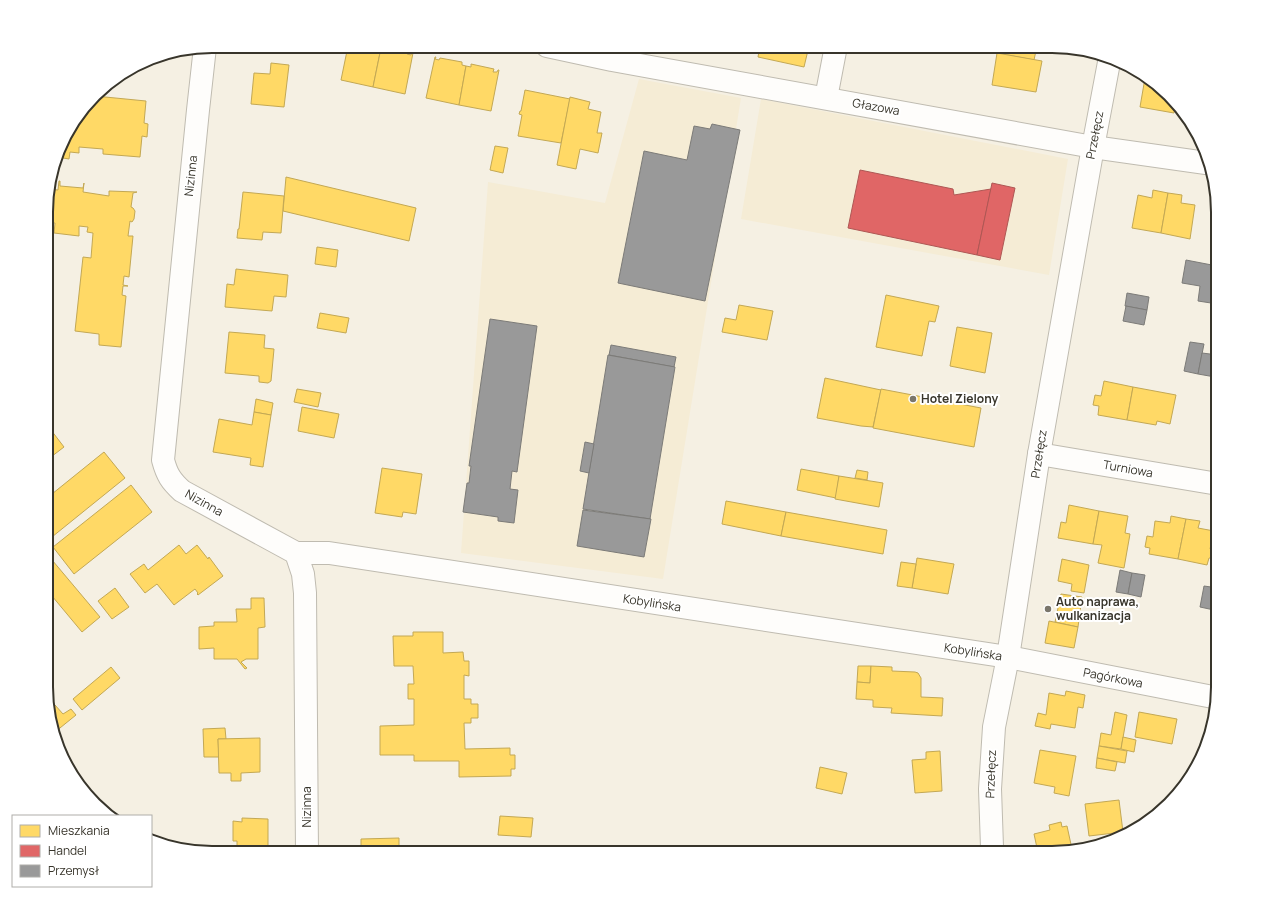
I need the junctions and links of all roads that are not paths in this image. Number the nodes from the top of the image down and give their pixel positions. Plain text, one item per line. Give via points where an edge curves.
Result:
1 (204, 53) edge
2 (613, 53) edge
3 (835, 53) edge
4 (1109, 63) edge
5 (826, 98) junction
6 (1092, 147) junction
7 (1203, 163) edge
8 (1039, 454) junction
9 (1211, 483) edge
10 (296, 553) junction
11 (1008, 657) junction
12 (1211, 697) edge
13 (307, 846) edge
14 (992, 846) edge

1 - 10 street, Nizinna via 163,460 171,480 182,491
2 - 5 street, Głazowa
3 - 5 street
4 - 6 street, Przełęcz
5 - 6 street, Głazowa
6 - 7 street, Głazowa
6 - 8 street, Przełęcz
8 - 9 street, Turniowa
8 - 11 street, Przełęcz
10 - 11 street, Kobylińska via 329,553
10 - 13 street, Nizinna via 303,574 305,593
11 - 12 street, Pagórkowa
11 - 14 street, Przełęcz via 994,727 990,789

